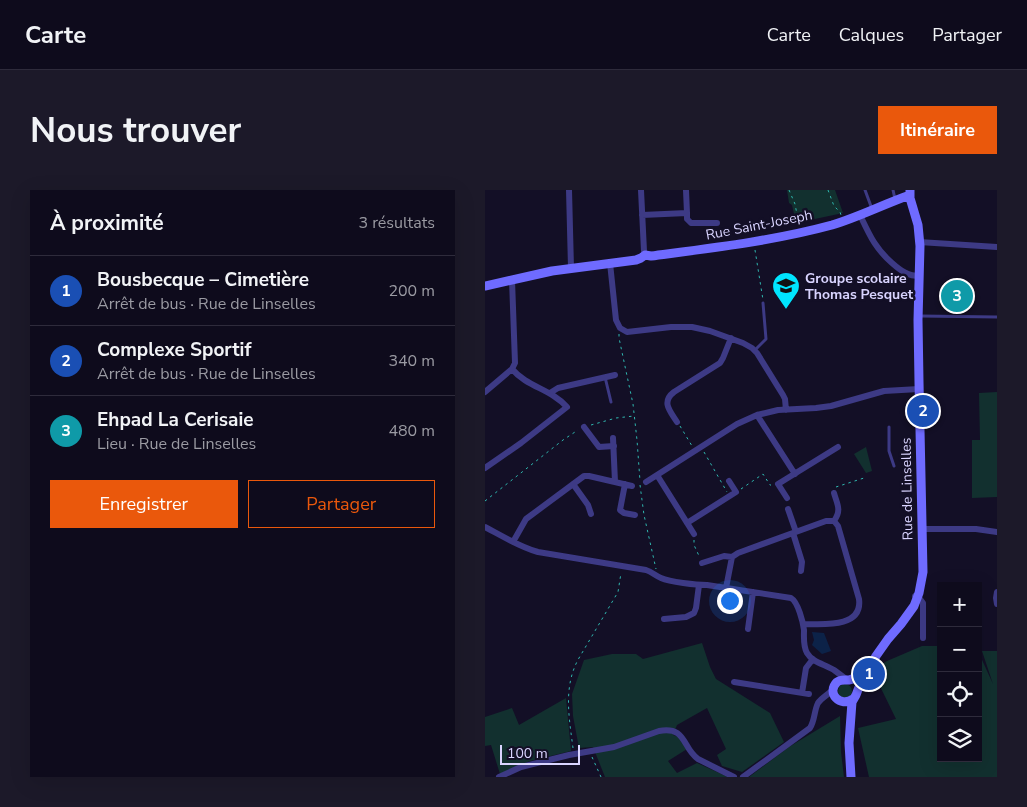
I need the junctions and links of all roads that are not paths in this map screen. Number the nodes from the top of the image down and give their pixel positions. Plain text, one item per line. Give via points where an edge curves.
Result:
1 (569, 190) edge
2 (641, 190) edge
3 (686, 190) edge
4 (865, 190) edge
5 (893, 190) edge
6 (910, 192) edge
7 (895, 200) junction
8 (872, 210) junction
9 (687, 213) junction
10 (642, 215) junction
11 (860, 215) junction
12 (717, 222) dead end
13 (919, 242) junction
14 (997, 247) edge
15 (645, 254) junction
16 (609, 263) junction
17 (571, 268) junction
18 (920, 276) junction
19 (512, 280) junction
20 (485, 286) edge
21 (763, 303) road end
22 (918, 316) junction
23 (997, 317) edge
24 (731, 338) junction
25 (755, 350) junction
26 (511, 369) junction
27 (615, 374) dead end
28 (605, 377) junction
29 (919, 389) junction
30 (485, 392) edge
31 (550, 392) junction
32 (611, 402) dead end
33 (786, 410) junction
34 (757, 415) junction
35 (677, 422) road end
36 (584, 427) road end
37 (889, 427) dead end
38 (613, 438) dead end
39 (614, 446) junction
40 (839, 446) dead end
41 (894, 466) dead end
42 (485, 468) edge
43 (795, 474) junction
44 (657, 475) junction
45 (729, 481) dead end
46 (615, 482) junction
47 (646, 482) dead end
48 (573, 484) junction
49 (625, 484) junction
50 (633, 486) dead end
51 (834, 493) road end
52 (787, 498) dead end
53 (788, 509) dead end
54 (591, 514) dead end
55 (635, 515) dead end
56 (834, 521) junction
57 (687, 523) junction
58 (485, 526) edge
59 (922, 529) junction
60 (997, 532) edge
61 (794, 533) junction
62 (694, 534) road end
63 (513, 542) junction
64 (732, 557) junction
65 (702, 563) road end
66 (801, 571) dead end
67 (699, 585) junction
68 (727, 588) junction
69 (753, 592) junction
70 (997, 592) edge
71 (916, 597) junction
72 (997, 604) edge
73 (664, 619) dead end
74 (803, 624) junction
75 (748, 628) dead end
76 (923, 638) dead end
77 (813, 659) junction
78 (825, 666) junction
79 (847, 679) junction
80 (734, 682) dead end
81 (835, 687) junction
82 (855, 695) junction
83 (821, 700) junction
84 (839, 700) junction
85 (849, 729) junction
86 (499, 777) edge
87 (734, 777) edge
88 (743, 777) edge
89 (851, 777) edge

1 - 17 street
2 - 10 street
3 - 9 street
4 - 8 lane
5 - 7 lane
6 - 7 street, Rue Saint-Joseph
6 - 13 street, Rue de Linselles via 919,226
7 - 8 street, Rue Saint-Joseph
8 - 11 street, Rue Saint-Joseph
9 - 10 street
9 - 12 street via 687,220 691,223
10 - 15 street
11 - 15 street, Rue Saint-Joseph via 754,241 651,256
11 - 18 street via 881,253 905,273
13 - 14 street
13 - 18 street, Rue de Linselles
15 - 16 street, Rue Saint-Joseph via 639,259
16 - 17 street, Rue Saint-Joseph
16 - 24 street via 616,320 622,330 691,327
17 - 19 street, Rue Saint-Joseph
18 - 22 street, Rue de Linselles
19 - 20 street, Rue Saint-Joseph
19 - 26 street via 515,360
21 - 25 lane via 766,339
22 - 23 lane
22 - 29 street, Rue de Linselles
24 - 25 street
24 - 35 street via 720,363 670,395 668,406
25 - 33 street via 783,395
26 - 30 street
26 - 31 street via 521,379
27 - 28 street
28 - 31 street
28 - 32 lane
29 - 33 street via 884,391 823,408
29 - 59 street, Rue de Linselles
31 - 42 street via 567,407
33 - 34 street
34 - 43 street
34 - 44 street
36 - 39 street via 599,446
37 - 41 lane via 889,451
38 - 39 street
39 - 46 street
40 - 43 street
43 - 52 street via 778,484
44 - 47 street
44 - 57 street
45 - 57 street via 733,494
46 - 48 street via 586,476
46 - 49 street
48 - 54 street via 589,505
48 - 63 street via 526,519
49 - 50 street
49 - 55 street via 620,510
51 - 56 street via 839,511
53 - 61 street
56 - 61 street via 828,520
56 - 74 street via 859,599 859,610 852,618 841,622
57 - 62 street
58 - 63 street
59 - 60 street via 976,528
59 - 71 street, Rue de Linselles via 922,578
61 - 64 street
61 - 66 street via 802,562
63 - 67 street via 530,550 647,570 661,579
64 - 65 street via 724,556
64 - 68 street
67 - 68 street
67 - 73 street via 694,614
68 - 69 street
69 - 74 street via 793,598
69 - 75 street
70 - 72 street
71 - 76 street via 923,603
71 - 79 street, Rue de Linselles via 863,670 856,677
71 - 82 street, Rue de Linselles via 914,606 876,656
74 - 77 street via 805,647
77 - 78 street
77 - 80 street via 806,668 805,693
78 - 79 street
78 - 81 street via 833,674
79 - 81 street via 840,680
79 - 82 street via 855,683
81 - 83 street
81 - 84 street via 834,694
82 - 84 street via 847,702
82 - 85 street, Rue de Linselles
83 - 84 street
83 - 88 street via 810,728
84 - 85 street, Rue de Linselles
85 - 89 street, Rue de Linselles
86 - 87 street via 521,767 614,747 671,730 683,738 696,758

